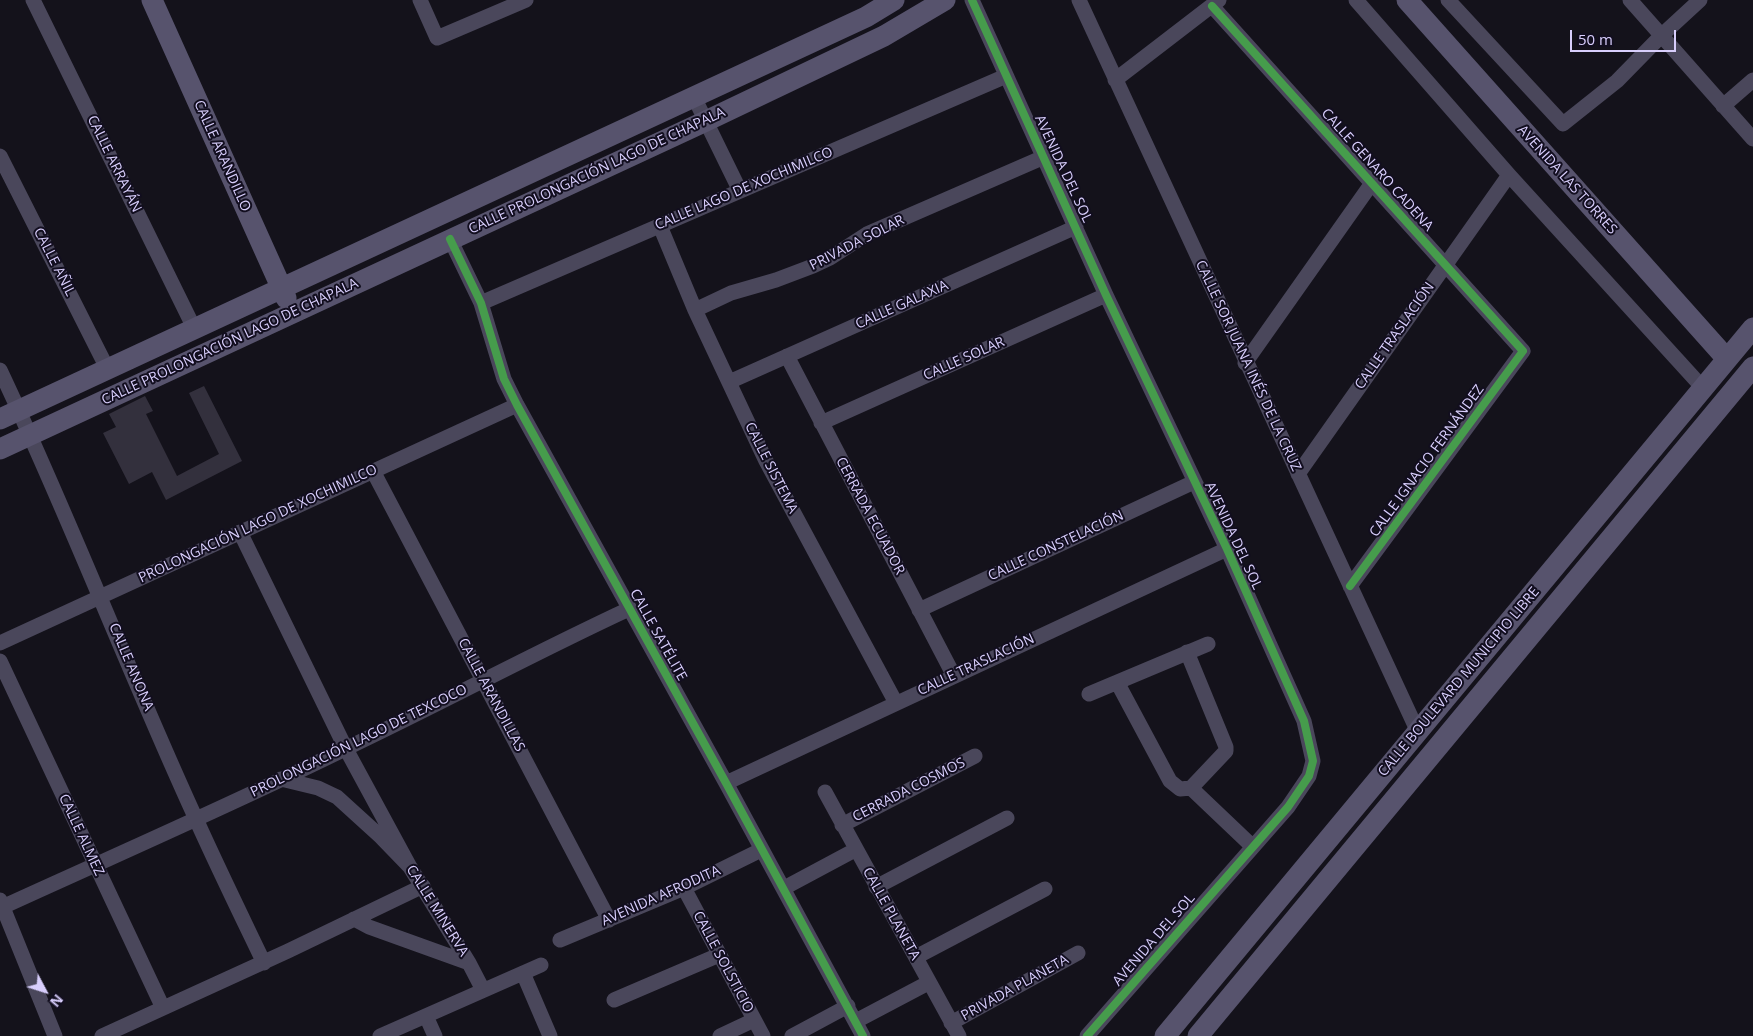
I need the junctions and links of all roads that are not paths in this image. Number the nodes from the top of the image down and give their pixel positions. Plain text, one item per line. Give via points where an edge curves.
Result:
1 (33, 0) edge
2 (152, 0) edge
3 (420, 0) edge
4 (526, 0) edge
5 (894, 0) edge
6 (945, 0) edge
7 (972, 0) edge
8 (1079, 0) edge
9 (1356, 0) edge
10 (1408, 0) edge
11 (1448, 0) edge
12 (1630, 0) edge
13 (1700, 0) edge
14 (1216, 3) edge
15 (1662, 35) junction
16 (1006, 76) junction
17 (1115, 80) junction
18 (1753, 80) edge
19 (694, 97) junction
20 (1723, 106) junction
21 (706, 121) junction
22 (1753, 140) edge
23 (0, 156) edge
24 (1044, 158) junction
25 (1509, 175) junction
26 (1372, 183) junction
27 (740, 191) junction
28 (660, 226) junction
29 (1076, 227) junction
30 (450, 239) junction
31 (1445, 264) junction
32 (281, 287) junction
33 (1106, 295) junction
34 (482, 303) junction
35 (695, 310) junction
36 (293, 312) junction
37 (194, 328) junction
38 (1753, 328) edge
39 (1524, 351) joint
40 (787, 356) junction
41 (1727, 359) junction
42 (1245, 363) junction
43 (1753, 367) edge
44 (107, 368) junction
45 (0, 370) edge
46 (729, 382) junction
47 (1703, 388) junction
48 (516, 405) junction
49 (9, 414) edge
50 (821, 422) junction
51 (31, 434) junction
52 (0, 449) edge
53 (374, 471) junction
54 (1298, 474) junction
55 (1194, 482) junction
56 (240, 532) junction
57 (1227, 549) junction
58 (1350, 586) junction
59 (101, 596) junction
60 (629, 609) junction
61 (919, 610) junction
62 (0, 643) edge
63 (1208, 644) dead end
64 (1187, 652) junction
65 (0, 661) edge
66 (954, 676) junction
67 (483, 681) junction
68 (1117, 682) junction
69 (1089, 694) dead end
70 (896, 703) junction
71 (1418, 732) junction
72 (346, 749) junction
73 (975, 756) dead end
74 (282, 779) junction
75 (726, 783) junction
76 (1191, 788) junction
77 (825, 792) dead end
78 (1008, 818) dead end
79 (196, 819) junction
80 (842, 825) junction
81 (1252, 846) junction
82 (761, 850) junction
83 (855, 850) junction
84 (95, 865) junction
85 (410, 867) junction
86 (423, 886) junction
87 (876, 887) junction
88 (684, 888) junction
89 (784, 888) junction
90 (1045, 889) dead end
91 (1, 905) edge
92 (354, 920) junction
93 (609, 920) junction
94 (560, 940) dead end
95 (1078, 953) dead end
96 (719, 955) junction
97 (916, 957) junction
98 (264, 963) junction
99 (469, 963) junction
100 (541, 965) dead end
101 (522, 973) junction
102 (928, 983) junction
103 (483, 990) junction
104 (614, 1000) dead end
105 (848, 1006) junction
106 (163, 1008) junction
107 (426, 1016) junction
108 (754, 1020) junction
109 (856, 1021) junction
110 (955, 1029) edge
111 (55, 1036) edge
112 (102, 1036) edge
113 (380, 1036) edge
114 (435, 1036) edge
115 (550, 1036) edge
116 (720, 1036) edge
117 (763, 1036) edge
118 (792, 1036) edge
119 (864, 1036) edge
120 (1087, 1036) edge
121 (1165, 1036) edge
122 (1198, 1036) edge

1 - 37 street, CALLE ARRAYÁN
2 - 32 main road, CALLE ARANDILLO
3 - 4 street via 437,38
5 - 19 main road, CALLE PROLONGACIÓN LAGO DE CHAPALA via 866,17
6 - 21 main road, CALLE PROLONGACIÓN LAGO DE CHAPALA via 884,36
7 - 16 street, AVENIDA DEL SOL
8 - 17 street, CALLE SOR JUANA INÉS DE LA CRUZ
9 - 25 street
10 - 41 main road, AVENIDA LAS TORRES
11 - 15 street via 1563,124 1617,81
12 - 15 street
13 - 15 street
14 - 17 street
14 - 26 street, CALLE GENARO CADENA
15 - 20 street
16 - 24 street, AVENIDA DEL SOL
16 - 27 street, CALLE LAGO DE XOCHIMILCO
17 - 42 street, CALLE SOR JUANA INÉS DE LA CRUZ
18 - 20 street
19 - 21 street
19 - 32 main road, CALLE PROLONGACIÓN LAGO DE CHAPALA
20 - 22 street
21 - 27 street
21 - 30 main road, CALLE PROLONGACIÓN LAGO DE CHAPALA
23 - 44 street, CALLE AÑIL
24 - 29 street, AVENIDA DEL SOL
24 - 35 street, PRIVADA SOLAR via 867,234 813,266 731,293
25 - 31 street, CALLE TRASLACIÓN
25 - 47 street
26 - 31 street, CALLE GENARO CADENA
26 - 42 street
27 - 28 street, CALLE LAGO DE XOCHIMILCO
28 - 34 street, CALLE LAGO DE XOCHIMILCO
28 - 35 street, CALLE SISTEMA
29 - 33 street, AVENIDA DEL SOL
29 - 40 street, CALLE GALAXIA
30 - 34 street, CALLE SATÉLITE
30 - 36 main road, CALLE PROLONGACIÓN LAGO DE CHAPALA
31 - 39 street, CALLE GENARO CADENA
31 - 54 street, CALLE TRASLACIÓN
32 - 36 main road, CALLE ARANDILLO
32 - 37 main road, CALLE PROLONGACIÓN LAGO DE CHAPALA
33 - 50 street, CALLE SOLAR
33 - 55 street, AVENIDA DEL SOL
34 - 48 street, CALLE SATÉLITE via 504,379
35 - 46 street, CALLE SISTEMA
36 - 51 main road, CALLE PROLONGACIÓN LAGO DE CHAPALA
37 - 44 main road, CALLE PROLONGACIÓN LAGO DE CHAPALA
38 - 41 main road, CALLE BOULEVARD MUNICIPIO LIBRE
39 - 58 street, CALLE IGNACIO FERNÁNDEZ
40 - 46 street, CALLE GALAXIA
40 - 50 street, CERRADA ECUADOR
41 - 47 main road, CALLE BOULEVARD MUNICIPIO LIBRE
42 - 54 street, CALLE SOR JUANA INÉS DE LA CRUZ
43 - 122 main road, CALLE BOULEVARD MUNICIPIO LIBRE
44 - 49 main road, CALLE PROLONGACIÓN LAGO DE CHAPALA
45 - 49 street, CALLE ANONA
46 - 70 street, CALLE SISTEMA via 766,461
47 - 71 main road, CALLE BOULEVARD MUNICIPIO LIBRE
48 - 53 street, PROLONGACIÓN LAGO DE XOCHIMILCO
48 - 60 street, CALLE SATÉLITE
49 - 51 street, CALLE ANONA
50 - 61 street, CERRADA ECUADOR
51 - 52 main road, CALLE PROLONGACIÓN LAGO DE CHAPALA
51 - 59 street, CALLE ANONA
53 - 56 street, PROLONGACIÓN LAGO DE XOCHIMILCO
53 - 67 street, CALLE ARANDILLAS
54 - 58 street, CALLE SOR JUANA INÉS DE LA CRUZ
55 - 57 street, AVENIDA DEL SOL
55 - 61 street, CALLE CONSTELACIÓN
56 - 59 street, PROLONGACIÓN LAGO DE XOCHIMILCO
56 - 72 street
57 - 66 street, CALLE TRASLACIÓN
57 - 81 street, AVENIDA DEL SOL via 1304,721 1312,761 1309,776 1300,792
58 - 71 street, CALLE SOR JUANA INÉS DE LA CRUZ
59 - 62 street, PROLONGACIÓN LAGO DE XOCHIMILCO
59 - 79 street, CALLE ANONA
60 - 67 street, PROLONGACIÓN LAGO DE TEXCOCO via 542,649
60 - 75 street, CALLE SATÉLITE
61 - 66 street, CERRADA ECUADOR
63 - 64 street
64 - 68 street
64 - 76 street via 1226,747 1226,751
65 - 84 street, CALLE ALMEZ
66 - 70 street, CALLE TRASLACIÓN
67 - 72 street, PROLONGACIÓN LAGO DE TEXCOCO
67 - 93 street, CALLE ARANDILLAS
68 - 69 street
68 - 76 street via 1170,781 1180,789
70 - 75 street, CALLE TRASLACIÓN
71 - 121 main road, CALLE BOULEVARD MUNICIPIO LIBRE
72 - 74 street, PROLONGACIÓN LAGO DE TEXCOCO
72 - 85 street
73 - 80 street, CERRADA COSMOS
74 - 79 street, PROLONGACIÓN LAGO DE TEXCOCO
74 - 85 street, CALLE MINERVA via 318,788 337,797
75 - 82 street, CALLE SATÉLITE
76 - 81 street
77 - 80 street, CALLE PLANETA
78 - 87 street
79 - 84 street, PROLONGACIÓN LAGO DE TEXCOCO
79 - 98 street, CALLE ANONA
80 - 83 street, CALLE PLANETA
81 - 120 street, AVENIDA DEL SOL
82 - 88 street, AVENIDA AFRODITA
82 - 89 street, CALLE SATÉLITE
83 - 87 street, CALLE PLANETA
83 - 89 street
84 - 91 street, PROLONGACIÓN LAGO DE TEXCOCO
84 - 106 street, CALLE ALMEZ
85 - 86 street, CALLE MINERVA
86 - 92 street
86 - 99 street, CALLE MINERVA
87 - 97 street, CALLE PLANETA
88 - 93 street, AVENIDA AFRODITA
88 - 96 street, CALLE SOLSTICIO
89 - 105 street, CALLE SATÉLITE
90 - 97 street
91 - 111 street
92 - 98 street
92 - 99 street
93 - 94 street, AVENIDA AFRODITA
95 - 110 street, PRIVADA PLANETA
96 - 104 street
96 - 108 street, CALLE SOLSTICIO
97 - 102 street, CALLE PLANETA
98 - 106 street
99 - 103 street, CALLE MINERVA
100 - 101 street
101 - 103 street
101 - 115 street
102 - 109 street
102 - 110 street, CALLE PLANETA
103 - 107 street
105 - 109 street, CALLE SATÉLITE
105 - 118 street
106 - 112 street
107 - 113 street
107 - 114 street
108 - 116 street
108 - 117 street, CALLE SOLSTICIO
109 - 119 street, CALLE SATÉLITE

